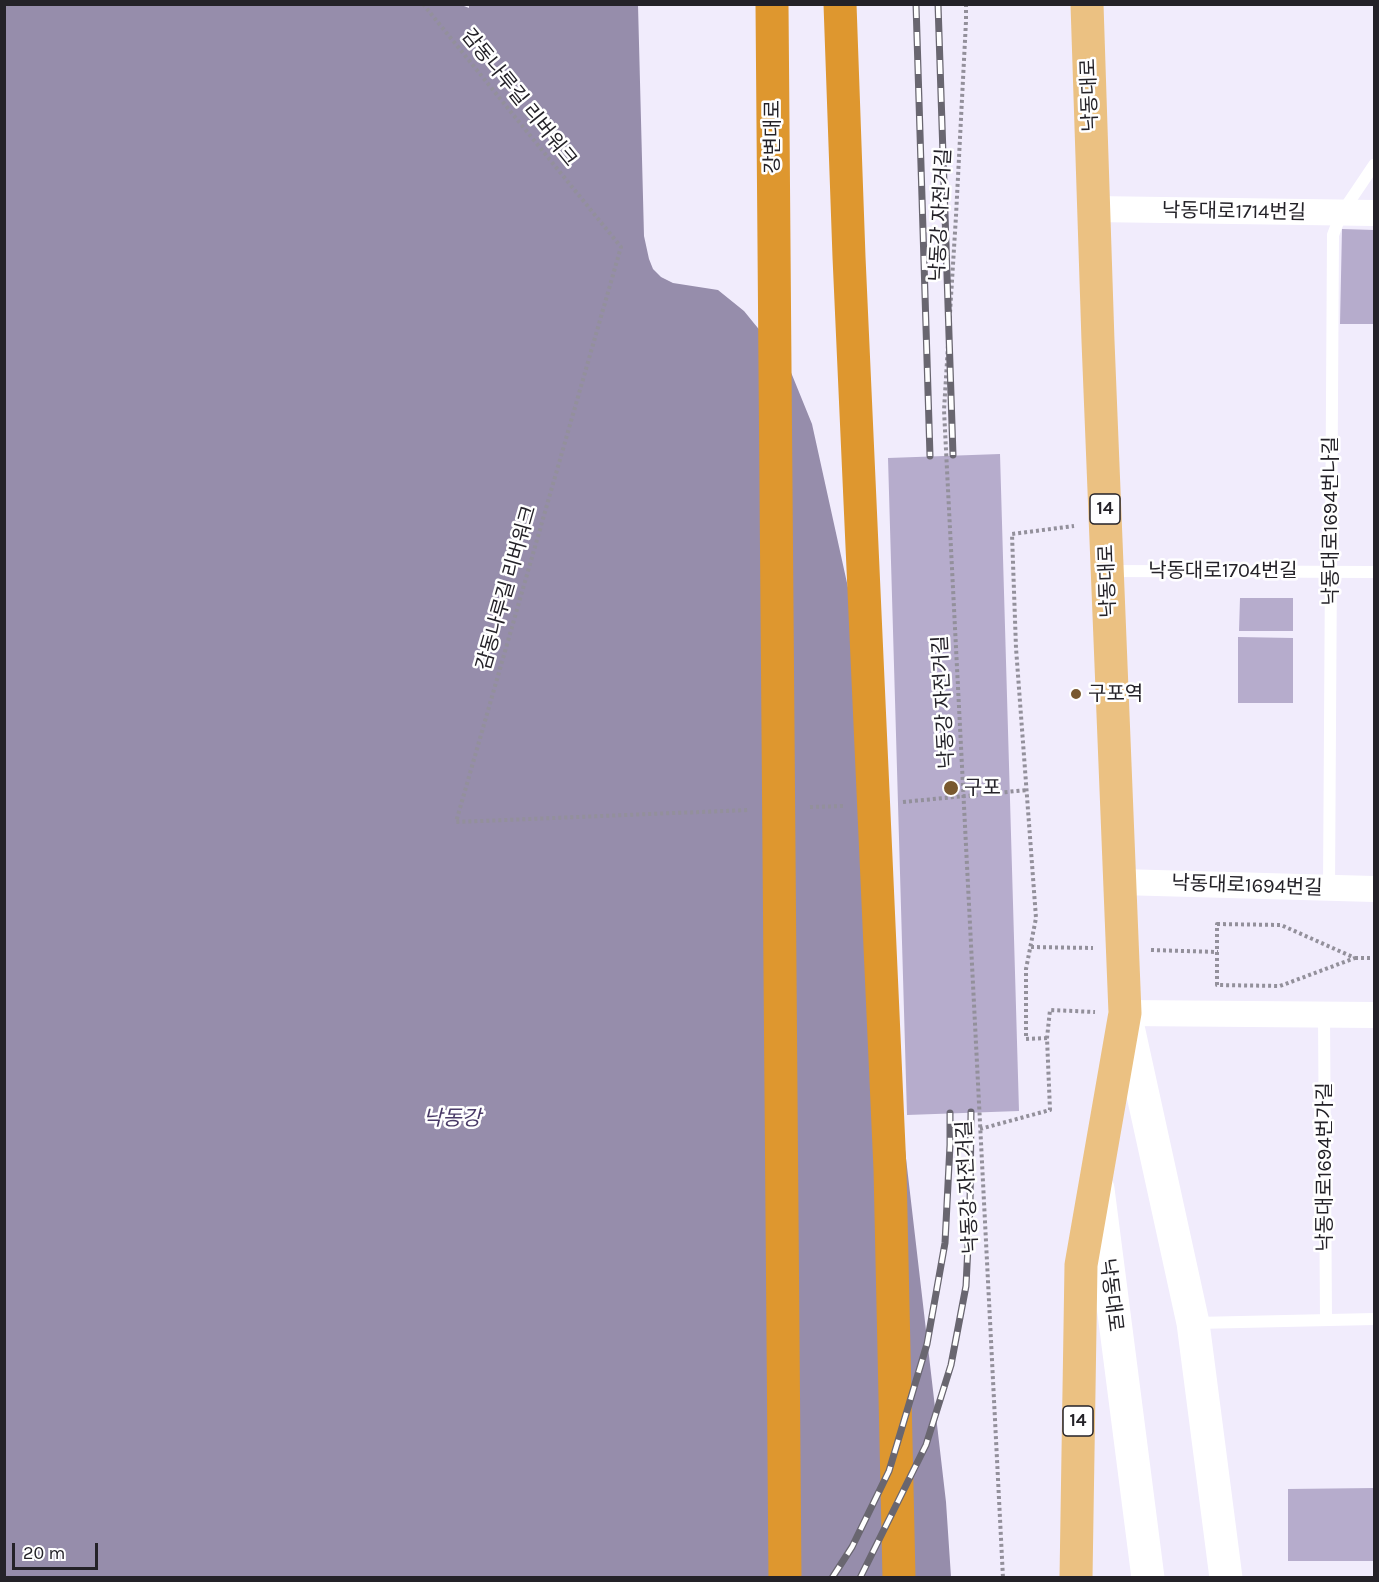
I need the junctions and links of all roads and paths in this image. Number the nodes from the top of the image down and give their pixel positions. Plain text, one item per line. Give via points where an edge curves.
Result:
1 (423, 4) edge
2 (772, 4) edge
3 (840, 4) edge
4 (966, 4) edge
5 (1087, 4) edge
6 (1374, 165) edge
7 (1093, 209) junction
8 (1374, 213) edge
9 (1341, 214) junction
10 (1038, 531) dead end
11 (1107, 571) junction
12 (1331, 572) junction
13 (1374, 572) edge
14 (1027, 790) junction
15 (901, 803) dead end
16 (854, 805) dead end
17 (807, 807) dead end
18 (749, 810) dead end
19 (1120, 882) junction
20 (1329, 888) junction
21 (1374, 889) edge
22 (1355, 958) junction
23 (1374, 958) edge
24 (1217, 985) dead end
25 (1280, 986) dead end
26 (1125, 1012) junction
27 (1324, 1014) junction
28 (1374, 1015) edge
29 (1047, 1038) junction
30 (980, 1129) junction
31 (1374, 1319) edge
32 (1326, 1320) junction
33 (1193, 1323) junction
34 (785, 1578) edge
35 (899, 1578) edge
36 (1003, 1578) edge
37 (1076, 1578) edge
38 (1148, 1578) edge
39 (1227, 1578) edge

1 - 18 path, 감동나루길 리버워크 via 621,247 456,822
2 - 34 highway, 강변대로
3 - 35 highway via 890,1169
4 - 30 path, 낙동강 자전거길 via 944,410
5 - 7 main road, 낙동대로 / 14
6 - 9 lane, 낙동대로1694번나길
7 - 9 street, 낙동대로1714번길
7 - 11 main road, 낙동대로 / 14
8 - 9 street, 낙동대로1714번길
9 - 12 lane, 낙동대로1694번나길 via 1333,235
10 - 14 path via 1012,534
11 - 12 lane, 낙동대로1704번길
11 - 19 main road, 낙동대로 / 14
12 - 13 lane, 낙동대로1704번길
12 - 20 lane, 낙동대로1694번나길
14 - 15 path
14 - 29 path via 1036,918 1026,969 1026,1039
16 - 17 path
19 - 20 street, 낙동대로1694번길
19 - 26 main road, 낙동대로 / 14
20 - 21 street, 낙동대로1694번길
22 - 23 path
22 - 24 path via 1281,925 1217,924
22 - 25 path
26 - 27 street
26 - 29 path via 1050,1010
26 - 33 main road, 낙동대로 / 14
26 - 37 main road, 14 via 1081,1265
26 - 38 main road, 낙동대로 via 1098,1191
27 - 28 street
27 - 32 lane, 낙동대로1694번가길
29 - 30 path via 1050,1110
30 - 36 path, 낙동강 자전거길
31 - 32 lane
32 - 33 lane
33 - 39 main road, 낙동대로 / 14

